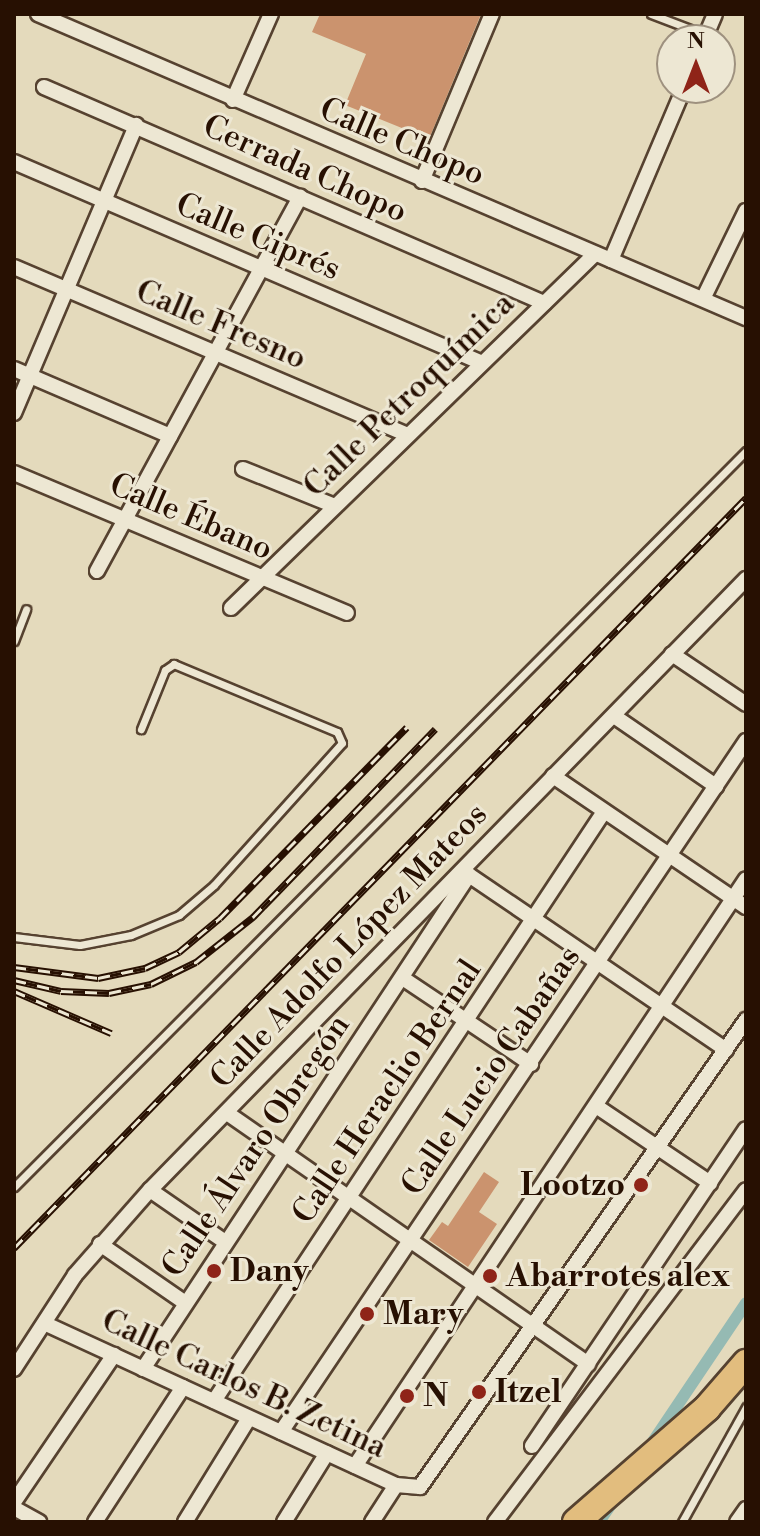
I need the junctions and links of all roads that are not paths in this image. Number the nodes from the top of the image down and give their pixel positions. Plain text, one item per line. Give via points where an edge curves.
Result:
1 (271, 14) edge
2 (492, 14) edge
3 (651, 14) edge
4 (45, 15) edge
5 (674, 24) edge
6 (44, 87) dead end
7 (233, 100) junction
8 (677, 104) edge
9 (136, 125) junction
10 (14, 162) edge
11 (422, 181) junction
12 (300, 197) junction
13 (104, 201) junction
14 (746, 211) edge
15 (595, 254) junction
16 (611, 260) junction
17 (14, 267) edge
18 (260, 269) junction
19 (67, 289) junction
20 (703, 299) junction
21 (544, 303) junction
22 (746, 318) edge
23 (215, 352) junction
24 (480, 362) junction
25 (14, 369) edge
26 (30, 376) junction
27 (14, 413) edge
28 (406, 434) junction
29 (170, 436) junction
30 (746, 451) edge
31 (243, 469) dead end
32 (14, 473) edge
33 (335, 506) junction
34 (125, 520) junction
35 (97, 571) dead end
36 (263, 577) junction
37 (746, 579) edge
38 (231, 608) dead end
39 (26, 609) dead end
40 (347, 613) dead end
41 (14, 641) edge
42 (672, 654) junction
43 (746, 704) edge
44 (614, 716) junction
45 (141, 729) dead end
46 (746, 741) edge
47 (553, 776) junction
48 (716, 786) junction
49 (603, 813) junction
50 (671, 857) junction
51 (466, 873) junction
52 (746, 879) edge
53 (740, 902) edge
54 (534, 924) junction
55 (14, 937) edge
56 (598, 964) junction
57 (404, 979) junction
58 (660, 1008) junction
59 (746, 1020) edge
60 (467, 1023) junction
61 (726, 1050) junction
62 (531, 1064) junction
63 (596, 1106) junction
64 (227, 1113) junction
65 (746, 1129) edge
66 (659, 1150) junction
67 (285, 1155) junction
68 (710, 1183) junction
69 (14, 1187) edge
70 (150, 1190) junction
71 (746, 1190) edge
72 (348, 1200) junction
73 (409, 1241) junction
74 (225, 1242) junction
75 (100, 1244) junction
76 (475, 1285) junction
77 (184, 1302) junction
78 (46, 1324) junction
79 (536, 1328) junction
80 (114, 1355) junction
81 (746, 1363) edge
82 (588, 1364) junction
83 (14, 1369) edge
84 (143, 1369) junction
85 (746, 1385) edge
86 (183, 1387) junction
87 (214, 1401) junction
88 (746, 1407) edge
89 (249, 1418) junction
90 (281, 1432) junction
91 (532, 1446) dead end
92 (327, 1453) junction
93 (355, 1466) junction
94 (396, 1485) junction
95 (14, 1505) edge
96 (746, 1509) edge
97 (39, 1522) edge
98 (95, 1522) edge
99 (185, 1522) edge
100 (284, 1522) edge
101 (372, 1522) edge
102 (495, 1522) edge
103 (576, 1522) edge
104 (597, 1522) edge
105 (682, 1522) edge
106 (737, 1522) edge

1 - 7 street
2 - 11 street
3 - 5 lane
4 - 7 street, Calle Chopo
6 - 9 street, Cerrada Chopo
7 - 11 street, Calle Chopo
8 - 16 street
9 - 12 street, Cerrada Chopo
9 - 13 street
10 - 13 street, Calle Ciprés
11 - 15 street, Calle Chopo
12 - 18 street
12 - 21 street, Cerrada Chopo
13 - 18 street, Calle Ciprés
13 - 19 street
14 - 20 street
15 - 16 street, Calle Chopo
15 - 21 street, Calle Petroquímica
16 - 20 street, Calle Chopo
17 - 19 street, Calle Fresno
18 - 23 street
18 - 24 street, Calle Ciprés
19 - 23 street, Calle Fresno
19 - 26 street
20 - 22 street, Calle Chopo
21 - 24 street, Calle Petroquímica
23 - 28 street, Calle Fresno
23 - 29 street
24 - 28 street, Calle Petroquímica
25 - 26 street
26 - 27 street
26 - 29 street
28 - 33 street, Calle Petroquímica
29 - 34 street
30 - 69 lane
31 - 33 street
32 - 34 street, Calle Ébano
33 - 36 street, Calle Petroquímica
34 - 35 street
34 - 36 street, Calle Ébano
36 - 38 street, Calle Petroquímica
36 - 40 street, Calle Ébano
37 - 42 street, Calle Adolfo López Mateos
39 - 41 lane
42 - 43 street
42 - 44 street, Calle Adolfo López Mateos
44 - 47 street, Calle Adolfo López Mateos
44 - 48 street
45 - 55 lane via 165,670 174,664 337,732 342,743 214,885 179,915 131,935 80,945
46 - 48 street, Calle Lucio Cabañas
47 - 49 street
47 - 51 street, Calle Adolfo López Mateos
48 - 50 street, Calle Lucio Cabañas
49 - 50 street
49 - 54 street, Calle Heraclio Bernal
50 - 53 street
50 - 56 street, Calle Lucio Cabañas
51 - 54 street
51 - 57 street, Calle Álvaro Obregón
51 - 64 street, Calle Adolfo López Mateos
52 - 53 street
53 - 58 street
54 - 56 street
54 - 60 street, Calle Heraclio Bernal
56 - 58 street
56 - 62 street, Calle Lucio Cabañas
57 - 60 street
57 - 67 street, Calle Álvaro Obregón
58 - 61 street
58 - 63 street
59 - 61 street
60 - 62 street
60 - 72 street, Calle Heraclio Bernal
61 - 66 street
62 - 73 street, Calle Lucio Cabañas
63 - 66 street
63 - 76 street
64 - 67 street
64 - 70 street, Calle Adolfo López Mateos
65 - 68 street
66 - 68 street
66 - 79 street
67 - 72 street
67 - 74 street, Calle Álvaro Obregón
68 - 82 street
70 - 74 street
70 - 75 street, Calle Adolfo López Mateos
71 - 102 street
72 - 73 street
72 - 87 street, Calle Heraclio Bernal
73 - 76 street
73 - 90 street, Calle Lucio Cabañas
74 - 77 street, Calle Álvaro Obregón
75 - 77 street
75 - 78 street, Calle Adolfo López Mateos
76 - 79 street
76 - 93 street
77 - 84 street, Calle Álvaro Obregón
78 - 80 street, Calle Carlos B. Zetina
78 - 83 street, Calle Adolfo López Mateos
79 - 82 street
79 - 94 street, Calle Carlos B. Zetina via 420,1487
80 - 84 street, Calle Carlos B. Zetina
80 - 95 street
81 - 103 highway via 707,1408
82 - 91 street
84 - 86 street, Calle Carlos B. Zetina
85 - 104 highway
86 - 87 street, Calle Carlos B. Zetina
86 - 98 street
87 - 89 street, Calle Carlos B. Zetina
88 - 105 lane
89 - 90 street, Calle Carlos B. Zetina
89 - 99 street
90 - 92 street, Calle Carlos B. Zetina
92 - 93 street, Calle Carlos B. Zetina
92 - 100 street
93 - 94 street, Calle Carlos B. Zetina
94 - 101 street
95 - 97 street
96 - 106 street

